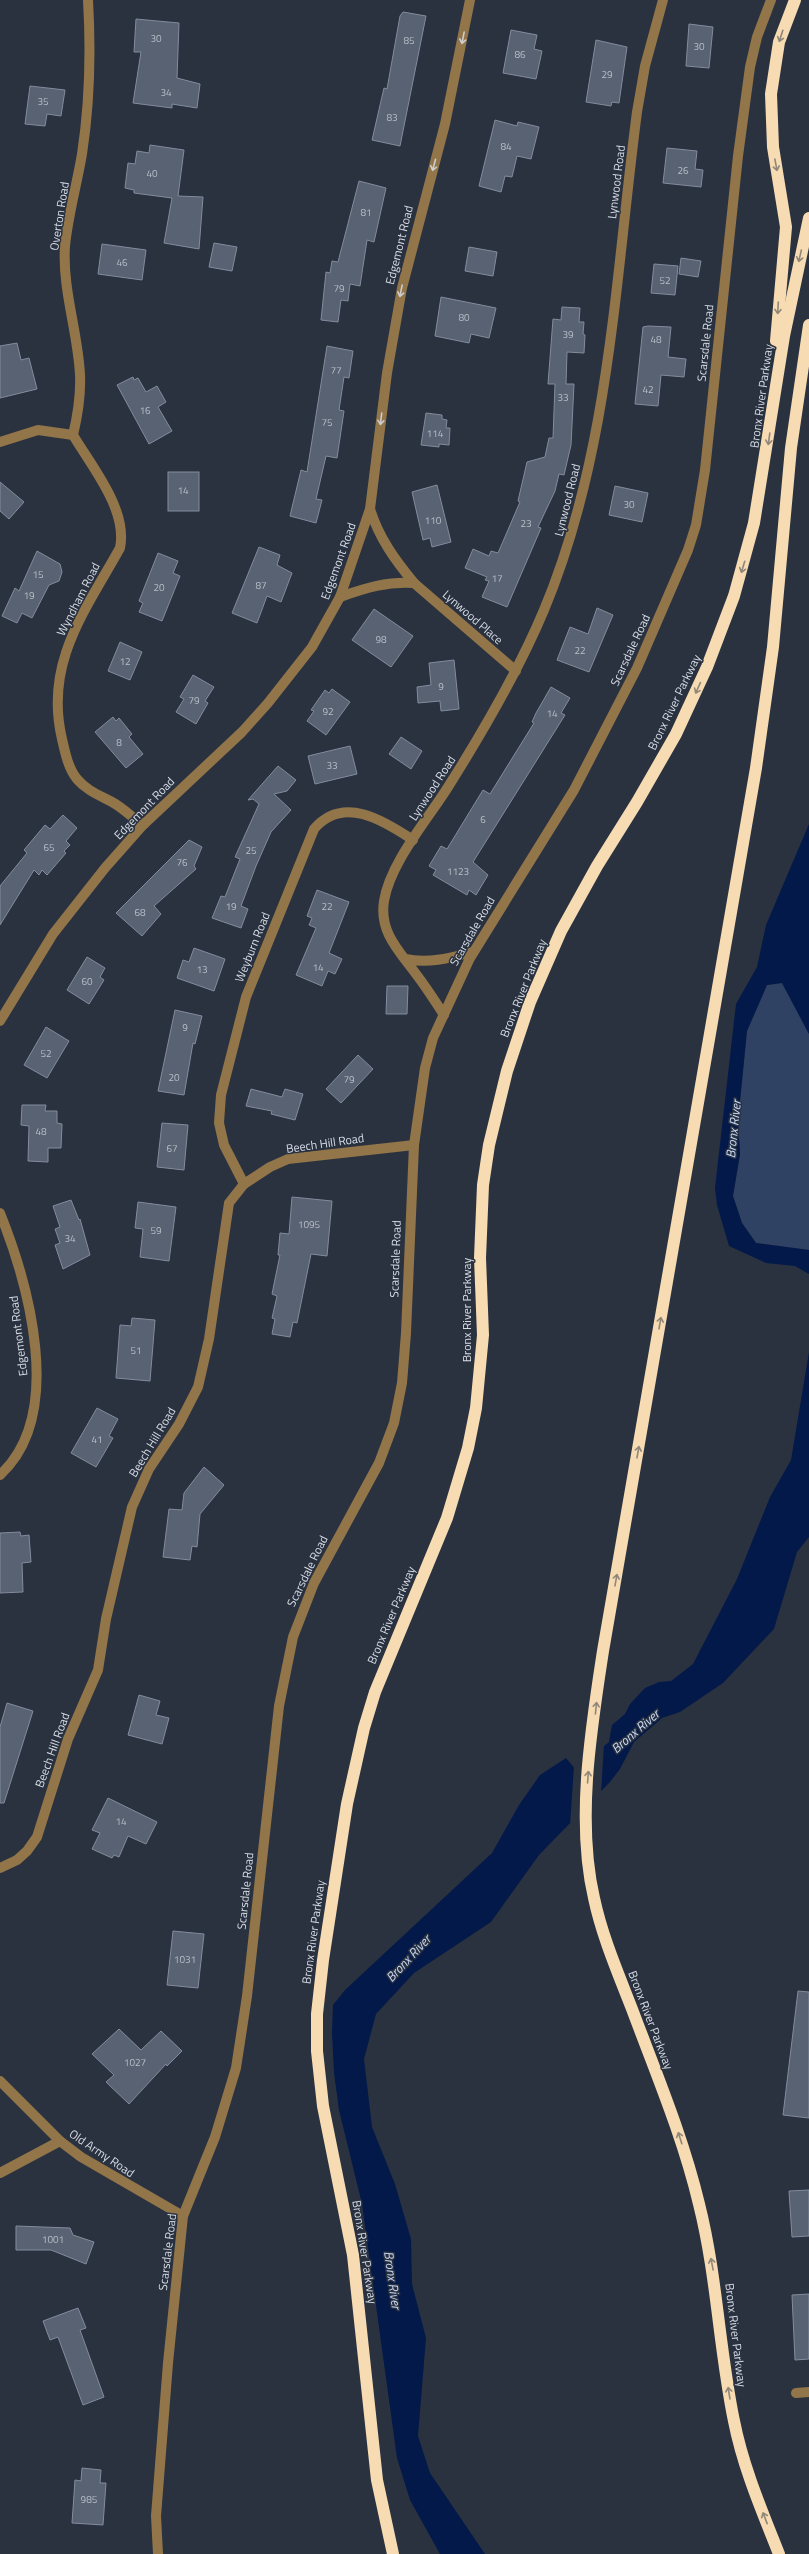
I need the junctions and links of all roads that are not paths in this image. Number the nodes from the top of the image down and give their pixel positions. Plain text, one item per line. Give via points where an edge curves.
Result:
1 (88, 0) edge
2 (470, 0) edge
3 (663, 0) edge
4 (771, 0) edge
5 (795, 0) edge
6 (809, 218) edge
7 (809, 325) edge
8 (773, 410) junction
9 (73, 435) junction
10 (0, 442) edge
11 (370, 508) junction
12 (414, 583) junction
13 (340, 597) junction
14 (516, 671) junction
15 (143, 825) junction
16 (413, 840) junction
17 (473, 952) junction
18 (405, 959) junction
19 (444, 1015) junction
20 (0, 1021) edge
21 (414, 1145) junction
22 (244, 1184) junction
23 (0, 1213) edge
24 (0, 1474) edge
25 (0, 1868) edge
26 (0, 2080) edge
27 (60, 2141) junction
28 (0, 2174) edge
29 (183, 2216) junction
30 (809, 2392) edge
31 (796, 2393) dead end
32 (158, 2554) edge
33 (393, 2554) edge
34 (779, 2554) edge

1 - 9 street, Overton Road via 91,47 89,93 82,153 65,246 66,272 80,374 80,401
2 -> 11 street, Edgemont Road via 448,109 402,288 387,373
3 - 14 street, Lynwood Road via 645,66 637,112 606,376 586,481 579,512 557,577
4 - 17 street, Scarsdale Road via 757,37 750,67 738,156 705,470 696,525 688,550 637,668 574,790
5 -> 8 highway via 779,42 771,94 773,147 786,227 779,286
6 -> 8 highway, Bronx River Parkway via 785,328
34 -> 7 highway, Bronx River Parkway via 743,2457 734,2423 714,2271 692,2175 664,2090 608,1948 594,1897 588,1849 587,1808 591,1747 603,1651 756,768 773,647 791,448
8 -> 33 highway, Bronx River Parkway via 754,523 722,632 672,742 561,931 530,1002 507,1071 489,1145 483,1185 480,1251 482,1342 476,1408 468,1448 447,1518 375,1692 347,1804 319,1996 318,2070 353,2255 377,2480
9 - 10 street via 38,430
9 - 15 street, Wyndham Road via 118,511 122,537 120,548 75,628 61,665 56,698 60,728 67,760 76,778 88,790 113,802
11 - 12 street, Lynwood Place via 376,529
11 - 13 street, Edgemont Road
12 - 13 street via 401,582 366,587
12 - 14 street, Lynwood Place
13 - 15 street, Edgemont Road via 312,647 268,703 242,732
14 - 16 street, Lynwood Road via 484,729
15 - 20 street, Edgemont Road via 53,934
16 - 18 street, Lynwood Road via 392,878 383,909 385,929
16 - 22 street, Weyburn Road via 386,823 351,812 329,816 314,829 246,997 221,1095 219,1123 224,1145
17 - 18 street via 435,961
17 - 19 street, Scarsdale Road
18 - 19 street, Lynwood Road
19 - 21 street, Scarsdale Road via 433,1038 425,1068
21 - 22 street, Beech Hill Road via 288,1159
21 - 29 street, Scarsdale Road via 406,1333 396,1417 382,1457 314,1583 293,1637 279,1706 246,2003 236,2068 215,2137
22 - 25 street, Beech Hill Road via 232,1198 225,1215 209,1339 198,1387 150,1468 132,1507 106,1619 98,1670 68,1739 37,1837 27,1851
23 - 24 street, Edgemont Road via 25,1287 35,1349 36,1377 33,1416 28,1432 22,1446
26 - 27 street, Old Army Road
27 - 28 street
27 - 29 street, Old Army Road via 107,2174
29 - 32 street, Scarsdale Road via 156,2516
30 - 31 street

